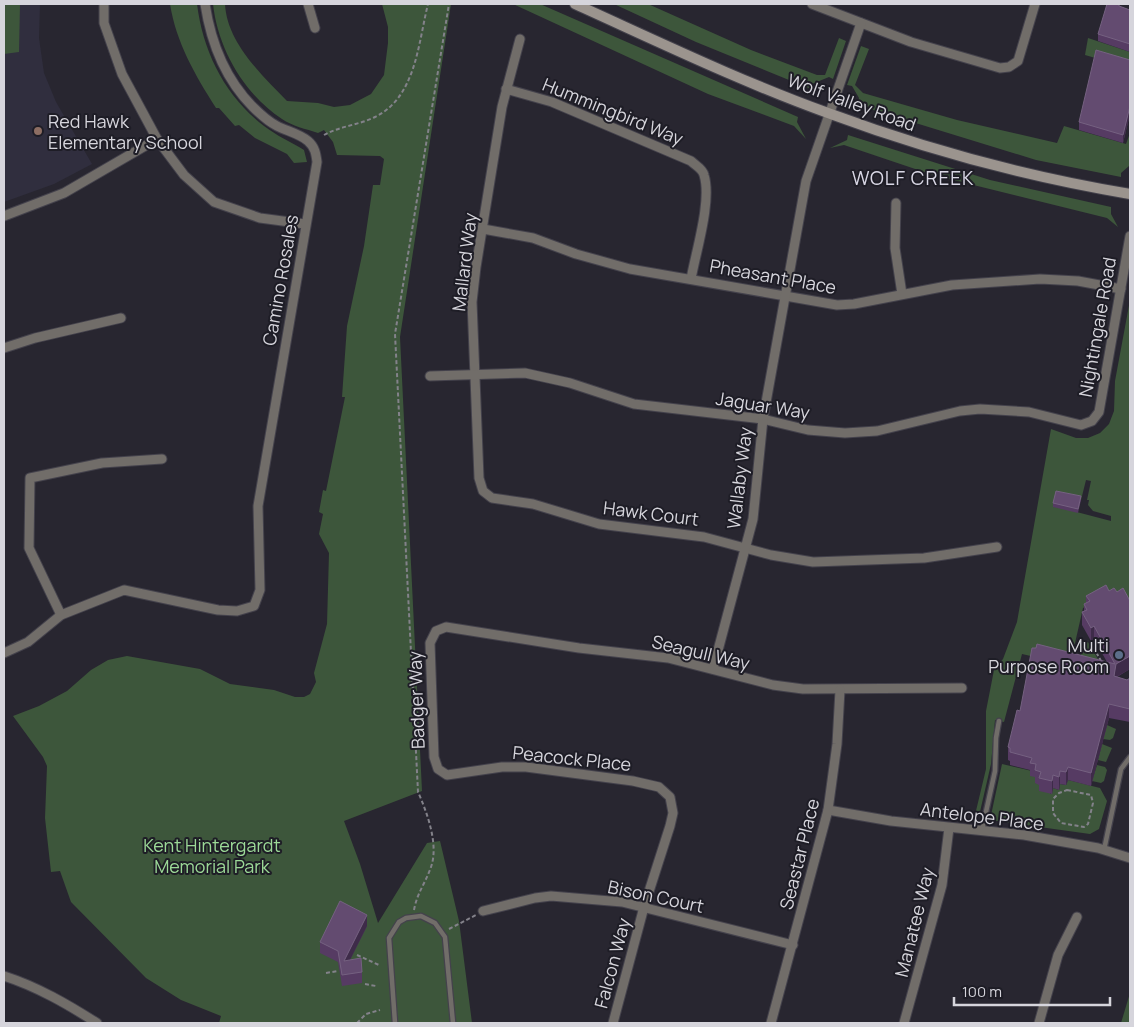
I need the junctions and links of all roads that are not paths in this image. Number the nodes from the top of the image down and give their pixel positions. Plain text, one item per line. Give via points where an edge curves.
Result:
1 (104, 4) edge
2 (205, 4) edge
3 (308, 4) edge
4 (575, 4) edge
5 (812, 4) edge
6 (1035, 4) edge
7 (861, 23) junction
8 (315, 28) dead end
9 (520, 39) dead end
10 (506, 89) junction
11 (828, 113) junction
12 (157, 139) junction
13 (1130, 194) edge
14 (896, 203) dead end
15 (4, 216) edge
16 (305, 224) junction
17 (483, 229) junction
18 (1130, 236) edge
19 (691, 279) junction
20 (1121, 289) junction
21 (902, 294) junction
22 (785, 297) junction
23 (121, 318) dead end
24 (4, 348) edge
25 (475, 374) junction
26 (430, 376) dead end
27 (762, 419) junction
28 (1092, 421) joint
29 (162, 459) dead end
30 (482, 491) joint
31 (746, 547) junction
32 (998, 547) dead end
33 (61, 615) junction
34 (436, 632) joint
35 (4, 653) edge
36 (713, 669) junction
37 (962, 688) dead end
38 (840, 690) junction
39 (999, 721) dead end
40 (1130, 757) edge
41 (438, 769) joint
42 (670, 796) joint
43 (828, 810) junction
44 (949, 828) junction
45 (982, 831) junction
46 (1104, 850) junction
47 (1130, 858) edge
48 (644, 907) junction
49 (483, 911) road end
50 (1077, 917) dead end
51 (793, 945) junction
52 (4, 976) edge
53 (97, 1023) edge
54 (395, 1023) edge
55 (453, 1023) edge
56 (613, 1023) edge
57 (771, 1023) edge
58 (904, 1023) edge
59 (1039, 1023) edge

1 - 12 street via 104,23 122,74
2 - 16 street, Camino Rosales via 216,49 235,86 275,125 308,141 315,150 317,162
3 - 8 street
4 - 11 main road, Wolf Valley Road via 721,70
5 - 7 street
6 - 7 street via 1018,61 1000,68 911,42
7 - 11 street, Wallaby Way
9 - 10 street, Mallard Way
10 - 17 street, Mallard Way
10 - 19 street, Hummingbird Way via 552,102 691,161 704,173 704,210
11 - 13 main road, Wolf Valley Road via 1005,167
11 - 22 street, Wallaby Way via 806,182
12 - 15 street via 64,194
12 - 16 street via 184,175 214,202 260,218
14 - 21 street via 894,248
16 - 33 street, Camino Rosales via 258,506 260,590 254,606 237,611 218,610 124,590
17 - 19 street, Pheasant Place via 533,238 630,269
17 - 25 street, Mallard Way via 472,302
18 - 20 street, Nightingale Road
19 - 22 street, Pheasant Place
20 - 21 street, Pheasant Place via 1078,281 1040,279 952,285
20 - 28 street, Nightingale Road via 1099,412
21 - 22 street, Pheasant Place via 854,304
22 - 27 street, Wallaby Way
23 - 24 street
25 - 26 street, Jaguar Way
25 - 27 street, Jaguar Way via 541,375 634,404
25 - 30 street, Mallard Way
27 - 28 street, Jaguar Way via 808,430 845,433 877,431 980,409 1029,412 1082,424
27 - 31 street, Wallaby Way via 753,519
29 - 33 street via 102,463 30,478 29,548
30 - 31 street, Hawk Court via 492,498 533,504 599,524 704,537
31 - 32 street, Hawk Court via 813,562 924,558
31 - 36 street, Wallaby Way
33 - 35 street via 28,642
34 - 36 street, Seagull Way via 446,627 474,629 579,648 668,658
34 - 41 street, Badger Way via 430,643 434,756
36 - 38 street, Seagull Way via 773,685
37 - 38 street, Seagull Way
38 - 43 street, Seastar Place
39 - 45 lane via 995,771
40 - 46 lane via 1122,769
41 - 42 street, Peacock Place via 447,775 526,767 633,781 659,787
42 - 48 street, Falcon Way via 674,812
43 - 44 street, Antelope Place
43 - 51 street, Seastar Place
44 - 45 street, Antelope Place
44 - 58 street, Manatee Way via 942,885
45 - 46 street, Antelope Place via 1024,835
46 - 47 street, Antelope Place
48 - 49 street, Bison Court via 551,896
48 - 51 street, Bison Court
48 - 56 street, Falcon Way
50 - 59 street via 1058,955
51 - 57 street, Seastar Place
52 - 53 street via 58,999
54 - 55 lane via 389,938 399,922 421,916 445,937

